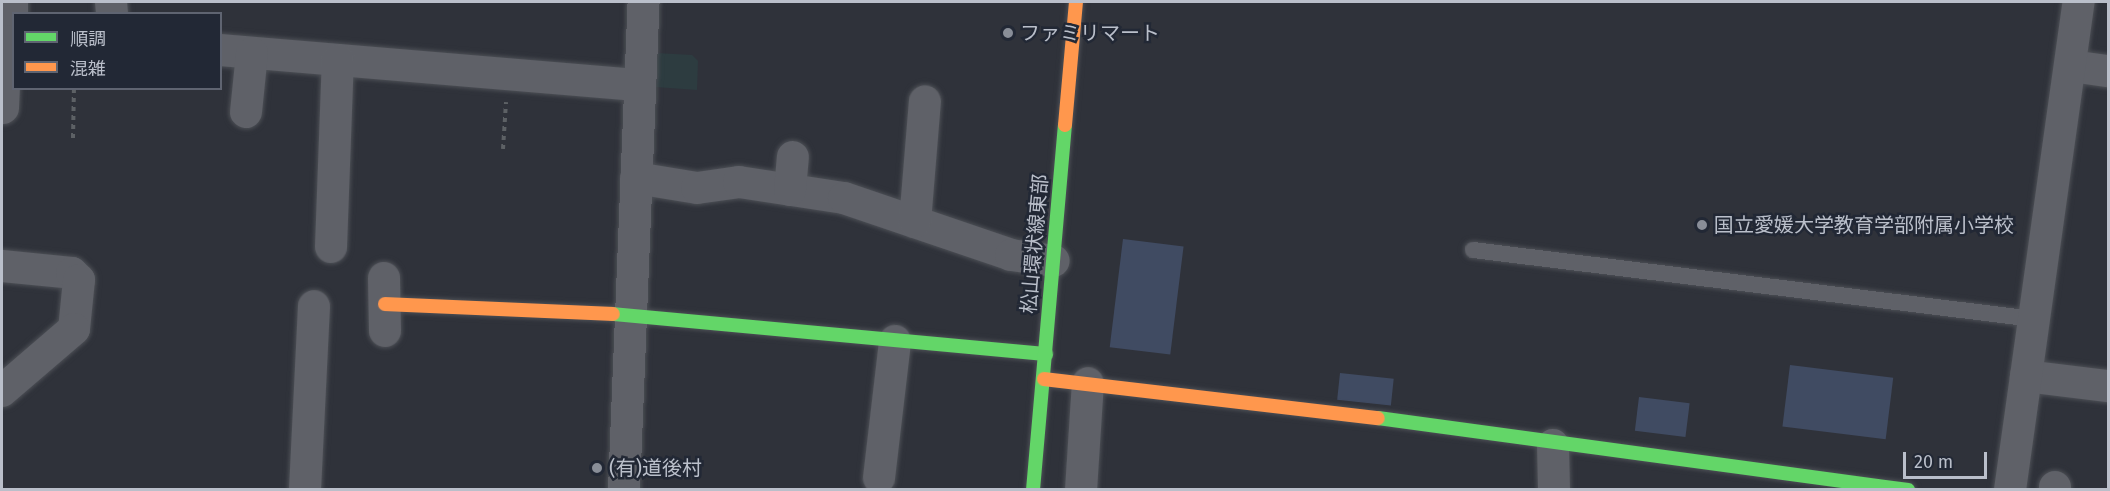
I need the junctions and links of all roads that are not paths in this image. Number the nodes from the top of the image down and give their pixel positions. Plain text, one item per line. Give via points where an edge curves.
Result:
1 (12, 2) edge
2 (644, 2) edge
3 (1076, 2) edge
4 (2079, 2) edge
5 (8, 41) edge
6 (222, 50) edge
7 (252, 52) junction
8 (338, 60) junction
9 (2071, 66) junction
10 (2109, 71) edge
11 (640, 85) junction
12 (924, 101) dead end
13 (3, 108) edge
14 (246, 112) dead end
15 (793, 157) dead end
16 (636, 178) junction
17 (790, 190) junction
18 (915, 222) junction
19 (331, 247) dead end
20 (1473, 250) dead end
21 (1054, 261) junction
22 (2, 266) edge
23 (385, 304) dead end
24 (314, 306) dead end
25 (630, 315) junction
26 (2034, 319) junction
27 (895, 341) junction
28 (1046, 354) junction
29 (2026, 376) junction
30 (1044, 379) junction
31 (1088, 383) junction
32 (2109, 386) edge
33 (2, 391) edge
34 (1554, 445) junction
35 (879, 478) dead end
36 (305, 489) edge
37 (624, 489) edge
38 (1033, 489) edge
39 (1081, 489) edge
40 (1554, 489) edge
41 (1908, 489) edge
42 (2010, 489) edge

1 - 5 street
2 - 11 street
3 - 21 street, 松山環状線東部
4 - 9 street
5 - 13 street
6 - 7 street
7 - 8 street
7 - 14 street
8 - 11 street
8 - 19 street
9 - 10 street
9 - 26 street
11 - 16 street
12 - 18 street
15 - 17 street
16 - 17 street via 697,188 739,182
16 - 25 street
17 - 18 street via 844,198
18 - 21 street via 1011,255
20 - 26 lane
21 - 28 street, 松山環状線東部
22 - 33 street via 72,273 79,280 74,328
23 - 25 street via 532,306
24 - 36 street
25 - 27 street
25 - 37 street
26 - 29 street
27 - 28 street
27 - 35 street
28 - 30 street, 松山環状線東部
29 - 32 street
29 - 42 street
30 - 31 street
30 - 38 street, 松山環状線東部
31 - 34 street
31 - 39 street
34 - 40 street
34 - 41 street

